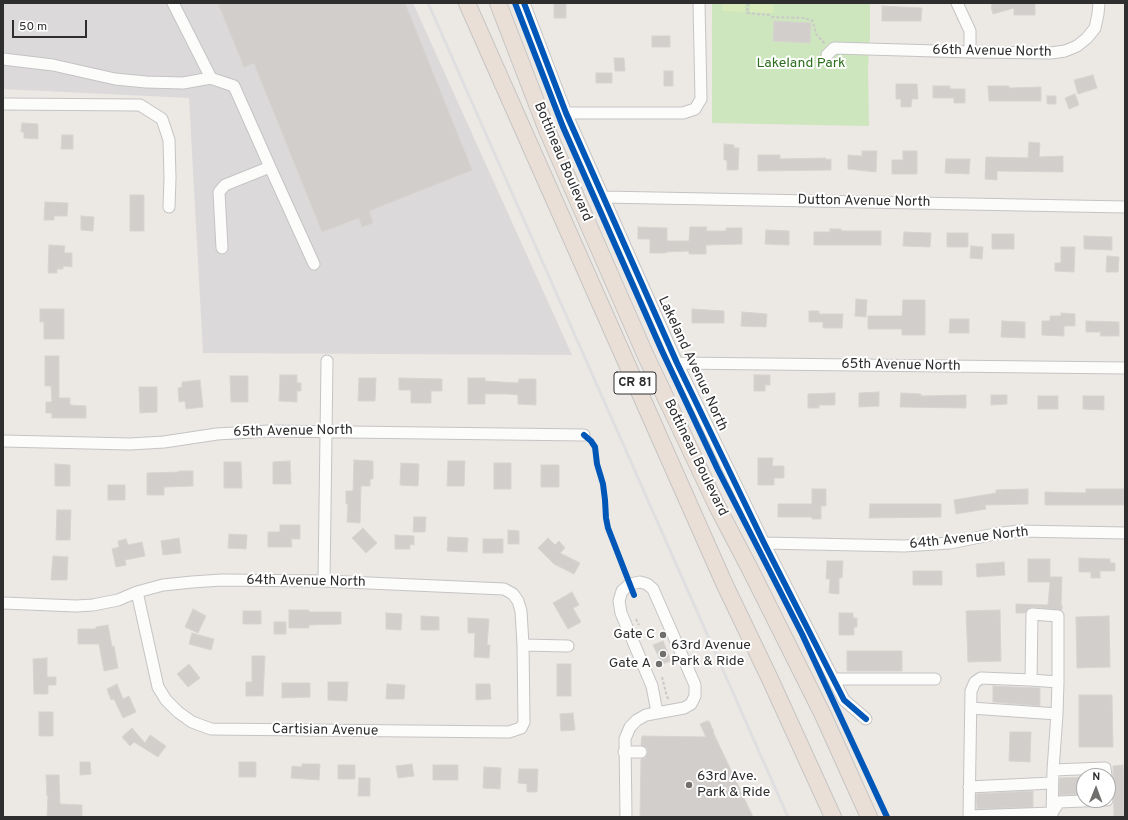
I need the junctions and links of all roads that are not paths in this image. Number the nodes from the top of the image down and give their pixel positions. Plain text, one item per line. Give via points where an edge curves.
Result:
1 (173, 3) edge
2 (467, 3) edge
3 (498, 3) edge
4 (524, 3) edge
5 (699, 3) edge
6 (957, 3) edge
7 (1098, 3) edge
8 (970, 52) junction
9 (829, 53) road end
10 (3, 59) edge
11 (210, 78) junction
12 (3, 104) edge
13 (566, 113) junction
14 (270, 166) junction
15 (603, 197) junction
16 (1125, 206) edge
17 (169, 208) dead end
18 (222, 248) dead end
19 (314, 264) dead end
20 (327, 361) dead end
21 (677, 363) junction
22 (1125, 368) edge
23 (327, 431) junction
24 (584, 435) dead end
25 (3, 441) edge
26 (1125, 533) edge
27 (764, 543) junction
28 (324, 581) junction
29 (138, 592) junction
30 (3, 603) edge
31 (523, 645) junction
32 (568, 646) dead end
33 (833, 679) junction
34 (935, 679) dead end
35 (1031, 680) junction
36 (1058, 682) junction
37 (971, 708) junction
38 (657, 712) junction
39 (1057, 714) junction
40 (866, 718) dead end
41 (624, 752) junction
42 (641, 752) dead end
43 (1076, 769) edge
44 (1053, 770) junction
45 (1052, 783) junction
46 (969, 787) junction
47 (1076, 801) edge
48 (1052, 815) edge
49 (969, 816) edge
50 (626, 817) edge
51 (833, 817) edge
52 (869, 817) edge

1 - 11 street
2 - 51 highway, Bottineau Boulevard / CR 81 via 724,583
3 - 52 highway, Bottineau Boulevard / CR 81 via 547,130 645,354 716,504 823,716
4 - 13 street, Lakeland Avenue North
5 - 13 street via 701,99 695,109 683,114
6 - 8 street via 970,31
7 - 8 street, 66th Avenue North via 1095,28 1077,46 1065,51
8 - 9 street, 66th Avenue North via 834,48
10 - 11 street via 53,65 146,82 183,83
11 - 14 street via 234,86
12 - 17 street via 140,105 162,119 170,140
13 - 15 street, Lakeland Avenue North
14 - 18 street via 225,185 219,192
14 - 19 street
15 - 16 street, Dutton Avenue North
15 - 21 street, Lakeland Avenue North
20 - 23 street
21 - 22 street, 65th Avenue North
21 - 27 street, Lakeland Avenue North
23 - 24 street, 65th Avenue North
23 - 25 street, 65th Avenue North via 242,432 130,444
23 - 28 street
26 - 27 street, 64th Avenue North via 1018,531 950,543 904,546
27 - 33 street, Lakeland Avenue North
28 - 29 street, 64th Avenue North via 192,582 163,585
28 - 31 street, 64th Avenue North via 504,589 513,594 518,601
29 - 30 street, 64th Avenue North via 118,600 93,605
29 - 31 street, Cartisian Avenue via 158,687 178,712 192,722 211,729 509,732 521,728 524,722
31 - 32 street
33 - 34 street
33 - 40 street, Lakeland Avenue North via 844,700
35 - 36 street
35 - 36 street via 1032,614 1058,616
35 - 37 street via 981,678 974,682
36 - 39 street
37 - 39 street
37 - 46 street
38 - 38 street via 652,686 621,613 619,601 622,591 630,584 640,582 653,589 695,685 695,696 691,704 684,708
38 - 41 street via 637,720 630,727 625,738
39 - 44 street
41 - 42 street
41 - 50 street
43 - 44 street
44 - 45 street
45 - 46 street
45 - 48 street
46 - 49 street
47 - 48 street via 1059,802
48 - 49 street

